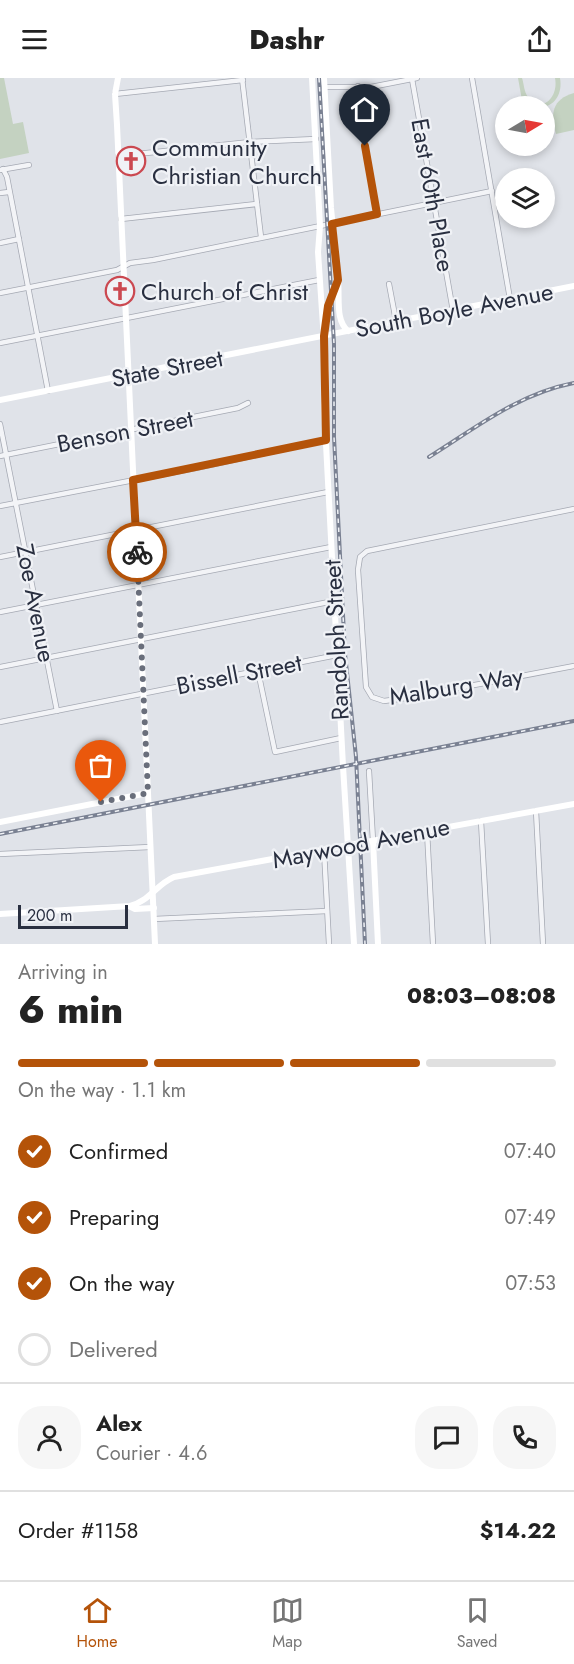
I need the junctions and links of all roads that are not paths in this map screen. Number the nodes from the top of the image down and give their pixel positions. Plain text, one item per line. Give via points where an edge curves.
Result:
1 (118, 78) edge
2 (312, 78) edge
3 (324, 78) edge
4 (415, 78) edge
5 (472, 78) edge
6 (242, 79) edge
7 (358, 86) junction
8 (324, 87) junction
9 (116, 94) junction
10 (316, 139) junction
11 (250, 142) junction
12 (118, 156) junction
13 (30, 165) dead end
14 (4, 169) edge
15 (492, 191) junction
16 (9, 192) junction
17 (0, 193) edge
18 (434, 203) junction
19 (257, 204) junction
20 (377, 214) junction
21 (121, 219) junction
22 (332, 224) junction
23 (320, 226) junction
24 (261, 237) junction
25 (19, 239) junction
26 (0, 243) edge
27 (124, 266) junction
28 (319, 280) junction
29 (338, 280) junction
30 (389, 284) dead end
31 (574, 286) edge
32 (28, 287) junction
33 (0, 293) edge
34 (510, 298) junction
35 (453, 311) junction
36 (126, 318) junction
37 (396, 321) junction
38 (348, 331) junction
39 (333, 334) joint
40 (38, 336) junction
41 (324, 336) junction
42 (0, 343) edge
43 (128, 375) junction
44 (48, 391) junction
45 (0, 400) edge
46 (248, 403) dead end
47 (0, 424) edge
48 (131, 429) junction
49 (326, 440) junction
50 (3, 455) edge
51 (133, 480) junction
52 (328, 492) junction
53 (16, 503) junction
54 (0, 506) edge
55 (574, 509) edge
56 (136, 530) junction
57 (331, 547) junction
58 (26, 552) junction
59 (0, 557) edge
60 (138, 585) junction
61 (334, 601) junction
62 (36, 605) junction
63 (0, 612) edge
64 (141, 639) junction
65 (337, 655) junction
66 (47, 658) junction
67 (574, 666) edge
68 (0, 667) edge
69 (258, 671) junction
70 (144, 693) junction
71 (57, 711) junction
72 (0, 722) edge
73 (341, 738) junction
74 (369, 771) dead end
75 (148, 793) junction
76 (574, 804) edge
77 (536, 811) junction
78 (481, 821) junction
79 (0, 822) edge
80 (427, 831) junction
81 (373, 841) junction
82 (349, 845) junction
83 (150, 847) junction
84 (324, 850) junction
85 (0, 854) edge
86 (174, 877) junction
87 (152, 880) junction
88 (153, 892) junction
89 (130, 906) junction
90 (154, 908) junction
91 (327, 911) junction
92 (0, 914) edge
93 (154, 919) junction
94 (155, 944) edge
95 (329, 944) edge
96 (354, 944) edge
97 (378, 944) edge
98 (433, 944) edge
99 (488, 944) edge
100 (543, 944) edge

1 - 9 street
2 - 10 street, Randolph Street
3 - 8 street, Randolph Street
4 - 7 street
4 - 18 street, East 60th Place
5 - 15 street
6 - 9 street
6 - 11 street
7 - 8 street
7 - 20 street via 358,110
8 - 22 street, Randolph Street
9 - 12 street
10 - 11 street
10 - 23 street, Randolph Street
11 - 12 street
11 - 19 street
12 - 21 street
13 - 14 street
14 - 16 street
15 - 18 street
15 - 34 street
16 - 17 street
16 - 25 street
18 - 20 street
18 - 35 street, East 60th Place
19 - 21 street
19 - 24 street
20 - 22 street
21 - 27 street
22 - 23 street
22 - 29 street, Randolph Street
23 - 24 street
23 - 28 street, Randolph Street
24 - 27 street
25 - 26 street
25 - 32 street
27 - 32 street
27 - 36 street
28 - 36 street
28 - 41 street, Randolph Street
29 - 38 street via 340,319
29 - 41 street, Randolph Street via 328,306
30 - 37 street
31 - 34 street, South Boyle Avenue
32 - 33 street
32 - 40 street
34 - 35 street, South Boyle Avenue
35 - 37 street, South Boyle Avenue
36 - 40 street
36 - 43 street
37 - 38 street, South Boyle Avenue
38 - 39 street, South Boyle Avenue
39 - 41 street, State Street
40 - 42 street
40 - 44 street
41 - 43 street, State Street
41 - 49 street, Randolph Street
43 - 44 street, State Street
43 - 48 street
44 - 45 street, State Street
46 - 48 street, Benson Street
47 - 50 street, Zoe Avenue
48 - 50 street, Benson Street
48 - 51 street
49 - 51 street
49 - 52 street, Randolph Street
50 - 53 street, Zoe Avenue
51 - 53 street
51 - 56 street
52 - 56 street
52 - 57 street, Randolph Street
53 - 54 street
53 - 58 street, Zoe Avenue
55 - 67 street, Malburg Way via 367,551 360,557 358,570 366,687 372,697 406,698
56 - 58 street
56 - 60 street
57 - 60 street
57 - 61 street, Randolph Street
58 - 59 street
58 - 62 street, Zoe Avenue
60 - 62 street
60 - 64 street
61 - 64 street
61 - 65 street, Randolph Street
62 - 63 street
62 - 66 street, Zoe Avenue
64 - 66 street
64 - 70 street
65 - 69 street, Bissell Street
65 - 73 street, Randolph Street
66 - 68 street
66 - 71 street, Zoe Avenue
69 - 70 street, Bissell Street
69 - 73 street via 275,752
70 - 71 street, Bissell Street
70 - 75 street
71 - 72 street, Bissell Street
73 - 82 street, Randolph Street
74 - 81 street
75 - 79 street
75 - 83 street
76 - 77 street, Maywood Avenue
77 - 78 street, Maywood Avenue
77 - 100 street
78 - 80 street, Maywood Avenue
78 - 99 street
80 - 81 street, Maywood Avenue
80 - 98 street
81 - 82 street, Maywood Avenue
81 - 97 street
82 - 84 street, Maywood Avenue
82 - 96 street, Randolph Street
83 - 85 street
83 - 87 street
84 - 86 street, Maywood Avenue
84 - 91 street
86 - 87 street
86 - 88 street, Maywood Avenue
87 - 88 street
88 - 89 street, Maywood Avenue via 144,901
88 - 90 street
89 - 90 street
89 - 92 street
90 - 93 street
91 - 93 street
91 - 95 street
93 - 94 street

